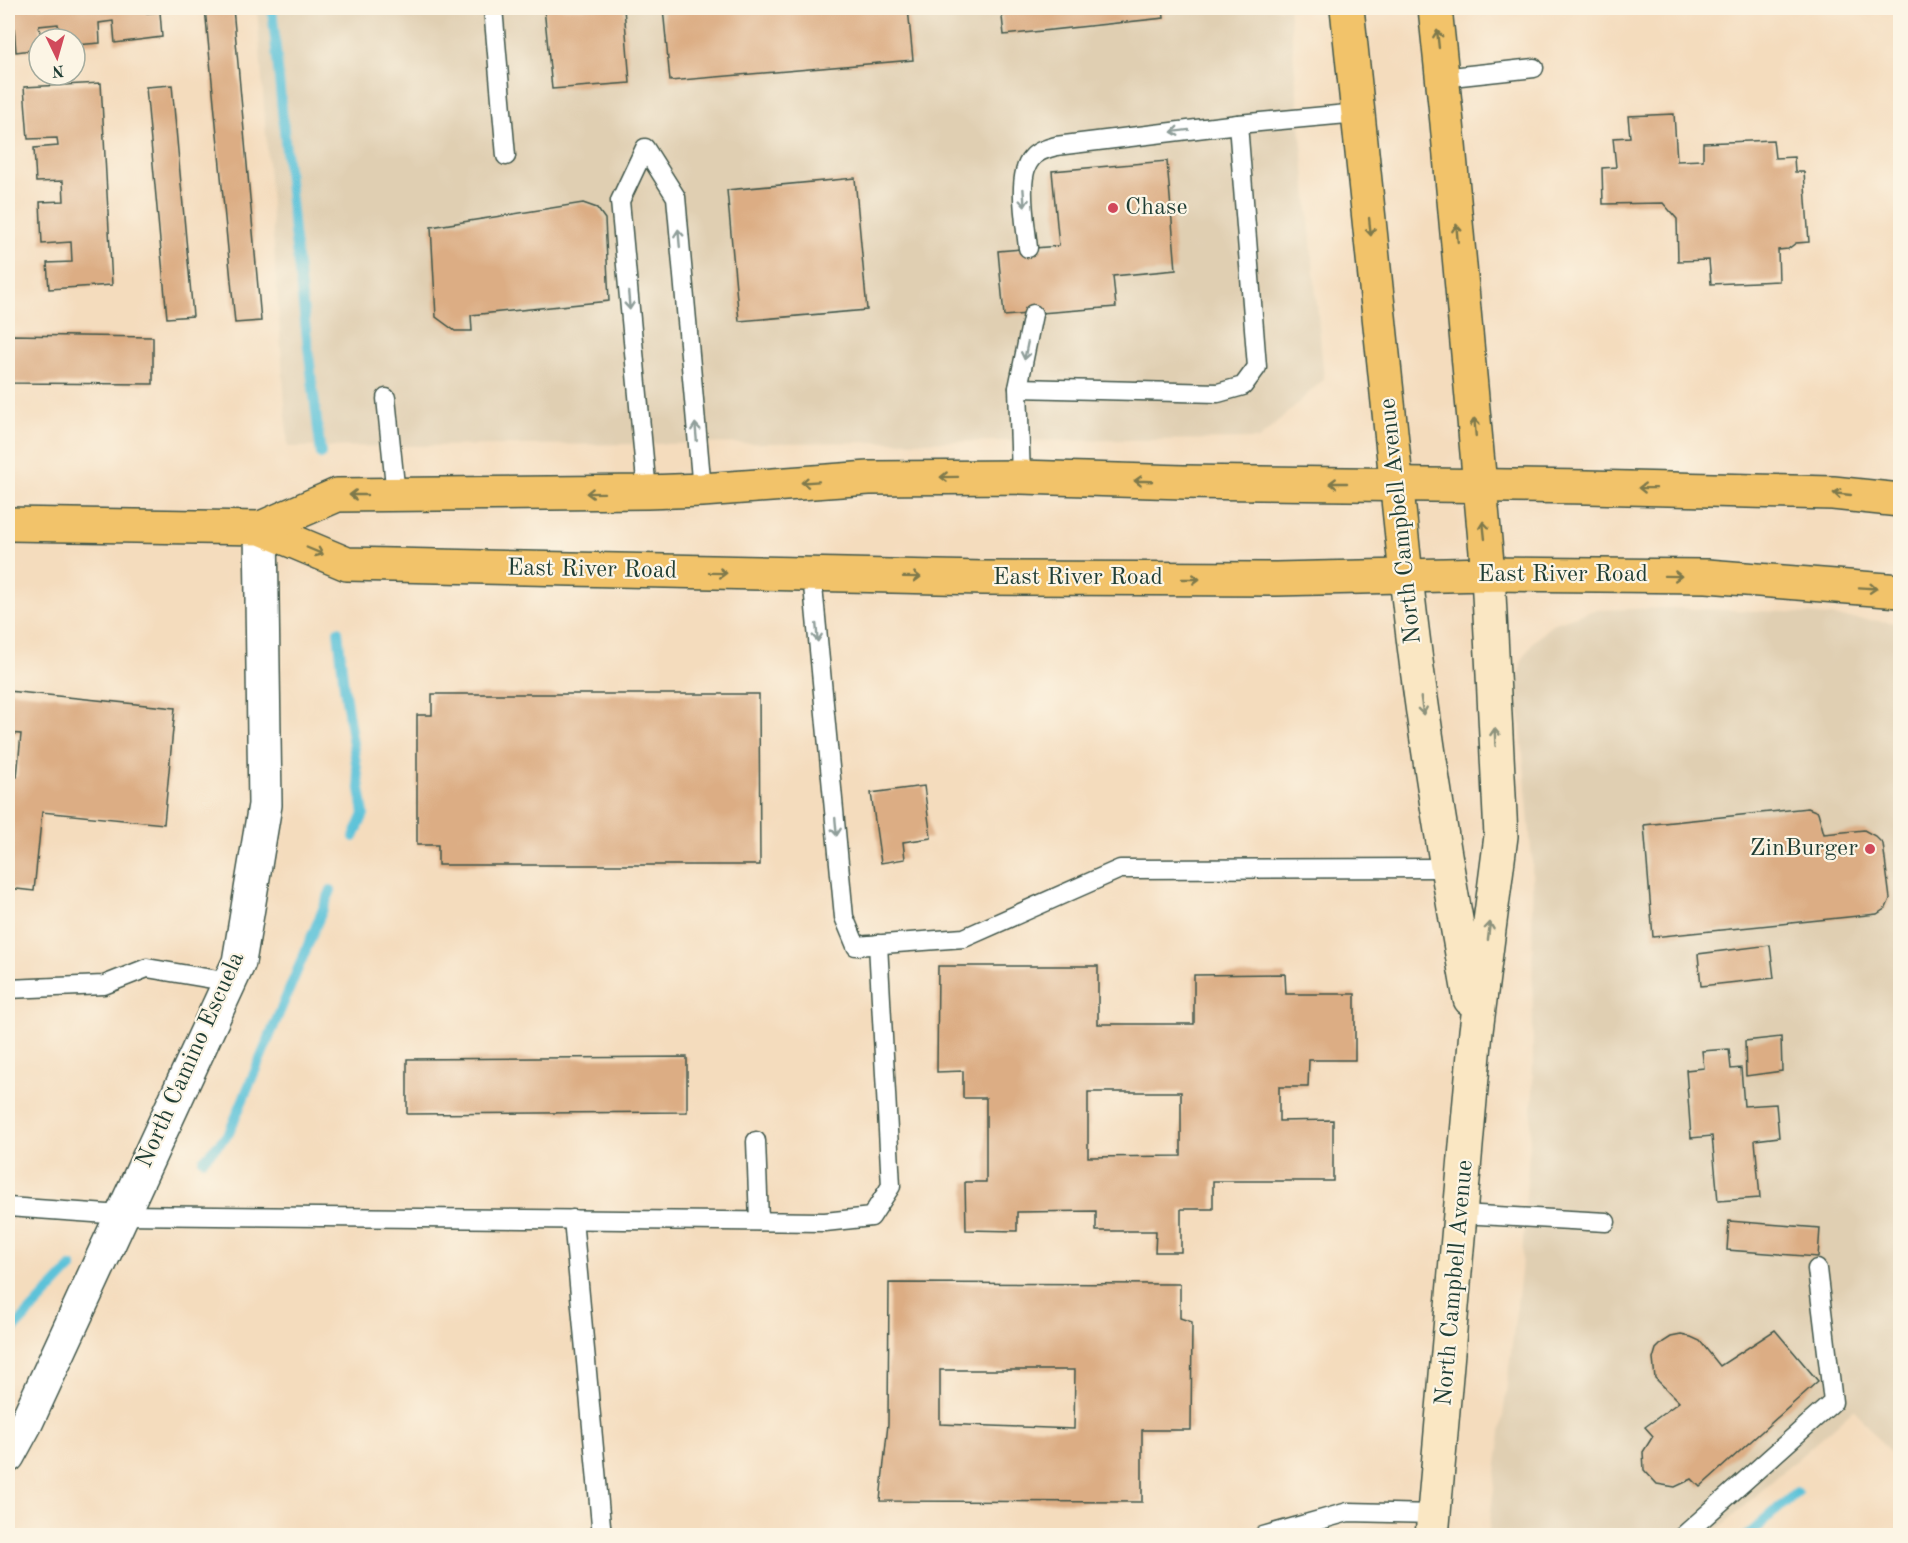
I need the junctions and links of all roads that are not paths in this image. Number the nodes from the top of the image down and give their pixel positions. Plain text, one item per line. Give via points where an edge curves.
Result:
1 (493, 8) edge
2 (1347, 8) edge
3 (1435, 8) edge
4 (1534, 68) dead end
5 (1442, 78) junction
6 (1358, 113) junction
7 (1238, 124) junction
8 (506, 156) dead end
9 (1028, 248) dead end
10 (1033, 314) dead end
11 (1018, 388) junction
12 (386, 398) dead end
13 (1021, 477) junction
14 (1397, 484) junction
15 (1480, 485) junction
16 (702, 490) junction
17 (647, 492) junction
18 (396, 495) junction
19 (1900, 500) edge
20 (8, 524) edge
21 (261, 528) junction
22 (812, 574) junction
23 (1488, 574) junction
24 (1406, 576) junction
25 (1900, 591) edge
26 (1447, 868) junction
27 (879, 944) junction
28 (230, 982) junction
29 (8, 989) edge
30 (1476, 1031) junction
31 (756, 1141) dead end
32 (8, 1207) edge
33 (1461, 1214) junction
34 (122, 1215) junction
35 (573, 1219) junction
36 (759, 1221) junction
37 (1606, 1222) dead end
38 (1817, 1269) dead end
39 (8, 1456) edge
40 (1433, 1525) edge
41 (602, 1536) edge
42 (1263, 1536) edge
43 (1683, 1536) edge

1 - 8 lane
2 - 6 main road, North Campbell Avenue
5 -> 3 main road, North Campbell Avenue
4 - 5 lane
15 -> 5 main road, North Campbell Avenue
6 - 7 lane
6 -> 14 main road, North Campbell Avenue
7 -> 9 lane via 1040,151 1029,160 1022,178
7 - 11 lane via 1257,368 1243,386 1218,393
10 -> 11 lane
11 - 13 lane
12 - 18 lane
14 -> 13 main road, East River Road
13 -> 16 main road, East River Road via 869,478
14 - 15 main road, East River Road
14 - 24 main road, North Campbell Avenue
19 -> 15 main road, East River Road via 1833,493
23 -> 15 main road, North Campbell Avenue
16 - 17 main road, East River Road
16 -> 17 lane via 676,196 645,148 620,201
17 -> 18 main road, East River Road
18 -> 21 main road, East River Road via 337,495
20 - 21 main road, East River Road
21 -> 22 main road, East River Road via 347,564
21 - 28 street, North Camino Escuela via 265,805 239,962
22 -> 24 main road, East River Road via 1276,579
22 -> 27 lane via 844,917 856,946
23 - 24 main road, East River Road
23 -> 25 main road, East River Road via 1707,576
30 -> 23 main road, North Campbell Avenue via 1501,836
24 -> 26 main road, North Campbell Avenue
26 - 27 lane via 1120,869 964,938
26 - 30 main road, North Campbell Avenue
27 - 36 lane via 891,1186 871,1217 825,1222
28 - 29 lane via 147,968 104,985
28 - 34 street, North Camino Escuela
30 - 33 main road, North Campbell Avenue
31 - 36 lane
32 - 34 lane
33 - 37 lane
33 - 40 main road, North Campbell Avenue
34 - 35 lane
34 - 39 street, North Camino Escuela
35 - 36 lane
35 - 41 lane
38 - 43 lane via 1833,1402
40 - 42 lane via 1348,1512

